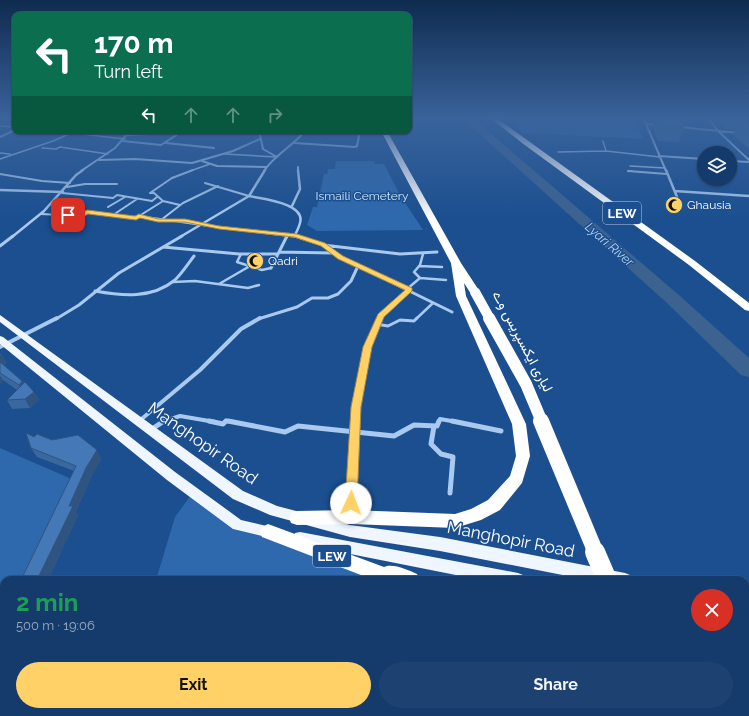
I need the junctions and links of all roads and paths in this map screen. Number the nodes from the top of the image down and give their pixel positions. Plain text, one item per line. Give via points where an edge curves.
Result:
1 (16, 152) edge
2 (98, 152) edge
3 (229, 152) edge
4 (269, 152) edge
5 (283, 152) edge
6 (396, 152) edge
7 (538, 152) edge
8 (621, 152) edge
9 (658, 152) edge
10 (740, 152) edge
11 (0, 153) edge
12 (11, 154) junction
13 (108, 154) joint
14 (225, 154) junction
15 (659, 156) junction
16 (277, 157) junction
17 (0, 159) edge
18 (697, 159) edge
19 (98, 160) junction
20 (202, 161) junction
21 (737, 161) edge
22 (749, 161) edge
23 (210, 164) junction
24 (630, 166) dead end
25 (266, 167) junction
26 (298, 167) dead end
27 (664, 168) junction
28 (628, 171) dead end
29 (0, 174) edge
30 (667, 174) junction
31 (70, 183) junction
32 (205, 183) dead end
33 (117, 184) dead end
34 (218, 186) junction
35 (67, 187) junction
36 (0, 190) edge
37 (675, 191) junction
38 (62, 192) junction
39 (249, 196) junction
40 (749, 196) edge
41 (125, 197) junction
42 (677, 197) dead end
43 (157, 198) junction
44 (138, 199) junction
45 (163, 201) junction
46 (51, 204) junction
47 (81, 206) dead end
48 (180, 206) junction
49 (292, 206) junction
50 (108, 207) dead end
51 (41, 214) junction
52 (113, 214) junction
53 (139, 216) junction
54 (161, 220) junction
55 (202, 225) junction
56 (288, 234) junction
57 (295, 235) junction
58 (323, 245) junction
59 (0, 246) edge
60 (162, 247) junction
61 (437, 252) dead end
62 (278, 253) junction
63 (334, 253) junction
64 (241, 254) junction
65 (423, 254) junction
66 (194, 256) dead end
67 (456, 263) junction
68 (692, 263) junction
69 (250, 266) junction
70 (358, 266) junction
71 (419, 266) junction
72 (442, 267) dead end
73 (271, 268) joint
74 (420, 278) junction
75 (446, 280) dead end
76 (173, 282) junction
77 (219, 284) junction
78 (259, 285) dead end
79 (408, 289) junction
80 (96, 291) junction
81 (749, 301) edge
82 (433, 303) junction
83 (749, 308) edge
84 (452, 312) dead end
85 (0, 318) edge
86 (376, 324) junction
87 (24, 336) junction
88 (2, 343) edge
89 (138, 422) junction
90 (434, 426) junction
91 (150, 431) junction
92 (501, 431) dead end
93 (354, 433) junction
94 (450, 493) dead end
95 (351, 517) junction
96 (297, 518) junction
97 (268, 532) junction
98 (364, 567) junction
99 (387, 576) edge
100 (397, 576) edge
101 (497, 576) edge
102 (604, 576) edge
103 (605, 576) edge

1 - 12 lane
2 - 13 lane
3 - 14 street
4 - 16 street
5 - 16 street
6 - 67 highway, لیاری ایکسپریس وے
7 - 68 highway, LEW
8 - 15 lane
9 - 15 street
10 - 22 street
11 - 12 lane
12 - 17 lane
13 - 19 street
14 - 16 lane
14 - 20 street
15 - 18 street
15 - 27 street
16 - 25 street
19 - 20 street via 135,159 192,163
19 - 31 street via 76,175
20 - 23 street
21 - 22 street
23 - 25 street
23 - 43 lane via 172,178 150,193 154,193
24 - 27 lane
25 - 39 street
26 - 49 street via 300,190
27 - 30 street
28 - 30 lane
29 - 31 lane
30 - 37 street
31 - 35 street
32 - 34 lane
33 - 35 lane
34 - 39 lane
34 - 48 lane
35 - 38 street
36 - 38 street
37 - 40 street
37 - 42 street
38 - 41 lane
38 - 46 street
39 - 49 street
39 - 55 street
41 - 44 lane
41 - 50 lane
43 - 44 lane via 152,201
43 - 45 lane
44 - 52 lane
45 - 48 lane
45 - 53 lane
46 - 47 lane
46 - 51 street
48 - 54 lane
49 - 57 street via 302,222
51 - 52 lane
51 - 59 street
52 - 53 lane via 136,218
53 - 54 lane
54 - 55 lane via 185,220
55 - 56 street
55 - 60 street
56 - 57 street
56 - 62 street
57 - 58 street
58 - 63 street
58 - 65 street via 400,254
60 - 64 street
60 - 80 street via 119,273
61 - 65 street
62 - 63 street
62 - 64 street
62 - 73 street
63 - 70 street
64 - 69 lane via 237,262
65 - 71 lane
66 - 76 street
67 - 95 highway via 461,296 519,424 523,456 517,479 494,504 475,515 455,521
67 - 103 highway, لیاری ایکسپریس وے, bridge via 526,384
68 - 81 highway, LEW
68 - 83 highway, LEW
69 - 73 lane via 262,270
69 - 77 lane
70 - 79 street
70 - 89 street via 354,277 338,295 312,298 305,304 265,315 244,326 187,383
71 - 72 lane
71 - 74 lane via 414,272
74 - 75 lane
74 - 79 lane
76 - 77 lane
76 - 80 street via 149,294 120,296
77 - 78 lane via 248,288
79 - 82 street
79 - 86 street via 380,316
80 - 87 street via 79,305
82 - 84 street
82 - 86 lane via 414,321 395,321 388,326
85 - 87 main road, Manghopir Road
86 - 93 street via 367,347
87 - 88 street
87 - 89 main road, Manghopir Road
88 - 97 main road via 221,513 238,525
89 - 91 main road, Manghopir Road
90 - 92 street via 437,426 440,419
90 - 93 street via 408,426 401,434 394,436
90 - 94 street via 431,444 441,454 453,457
91 - 93 street via 166,420 180,416 285,432 298,426
91 - 96 main road, Manghopir Road via 238,495
93 - 95 street
95 - 96 highway
96 - 102 main road, Manghopir Road via 350,531 440,544
97 - 98 highway, LEW
97 - 101 main road
98 - 99 highway, LEW
98 - 100 highway, LEW

